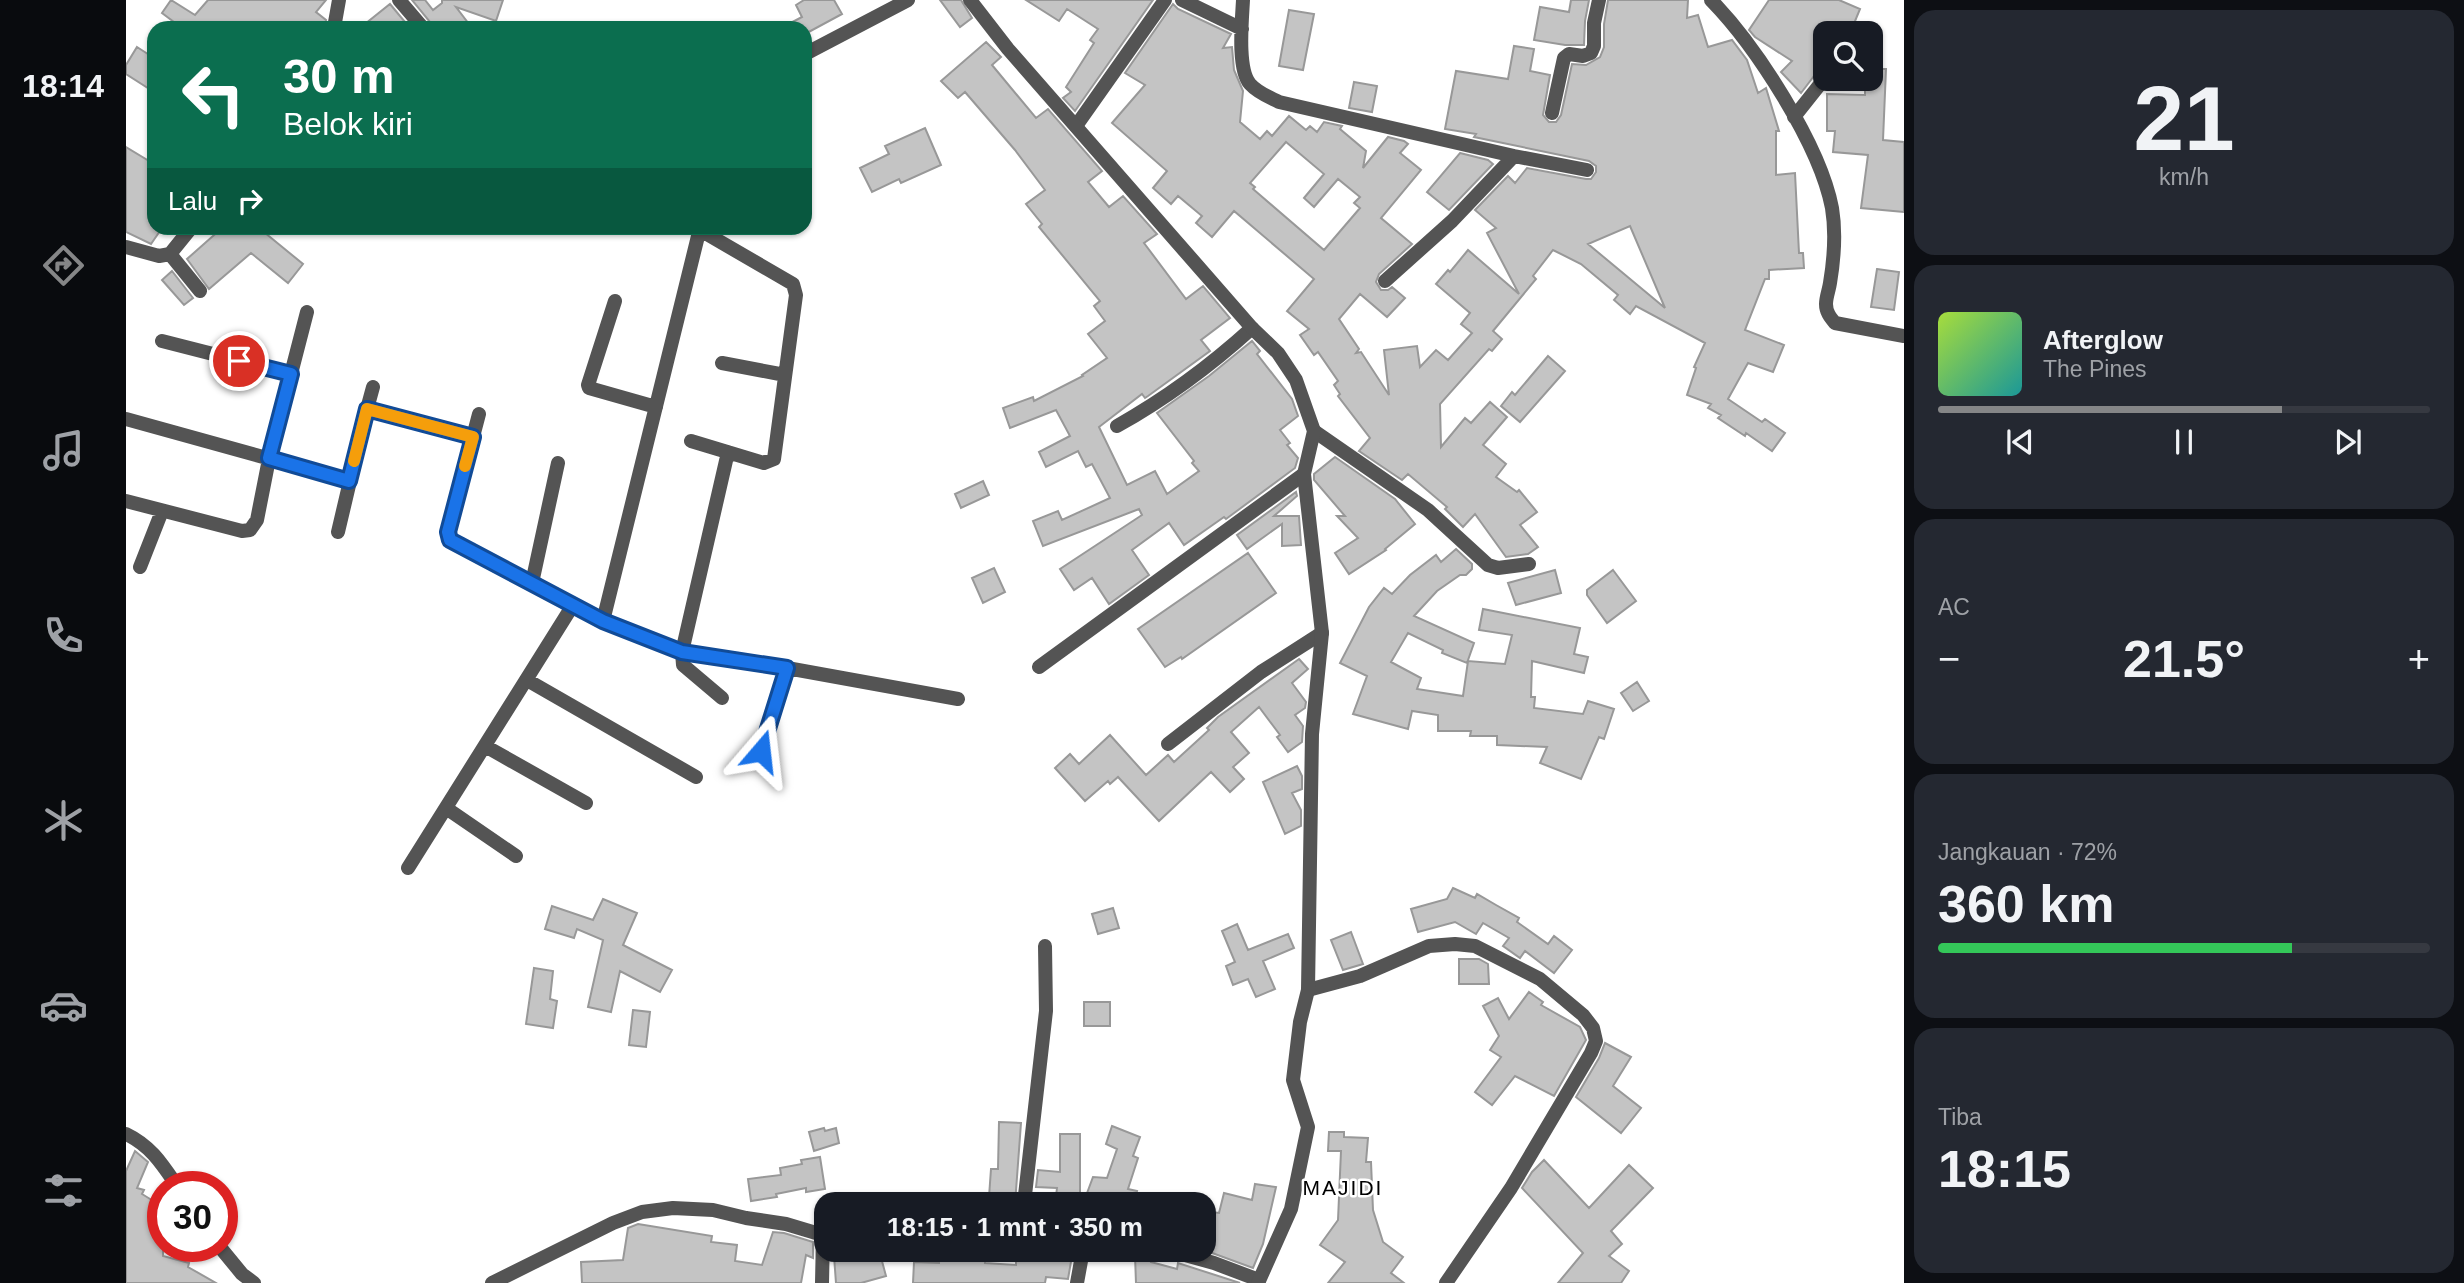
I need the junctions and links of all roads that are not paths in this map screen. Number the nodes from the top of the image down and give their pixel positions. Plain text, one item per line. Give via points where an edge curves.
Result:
1 (339, 0) edge
2 (399, 0) edge
3 (908, 0) edge
4 (970, 0) edge
5 (1165, 0) edge
6 (1182, 0) edge
7 (1243, 0) edge
8 (1599, 0) edge
9 (1712, 0) edge
10 (335, 21) edge
11 (417, 21) edge
12 (1242, 29) junction
13 (812, 50) edge
14 (1815, 91) edge
15 (1552, 113) dead end
16 (1794, 117) junction
17 (1076, 126) junction
18 (1514, 156) junction
19 (1587, 170) dead end
20 (185, 235) edge
21 (699, 235) edge
22 (710, 235) edge
23 (126, 247) edge
24 (170, 254) junction
25 (1385, 281) dead end
26 (200, 291) dead end
27 (615, 301) dead end
28 (307, 312) dead end
29 (1252, 328) junction
30 (1904, 336) edge
31 (162, 341) dead end
32 (722, 363) dead end
33 (291, 374) junction
34 (785, 375) junction
35 (373, 387) dead end
36 (656, 407) junction
37 (367, 409) junction
38 (479, 414) dead end
39 (126, 419) edge
40 (1116, 426) dead end
41 (1314, 431) junction
42 (473, 437) junction
43 (691, 441) dead end
44 (728, 452) junction
45 (269, 458) junction
46 (558, 463) dead end
47 (1304, 474) junction
48 (349, 481) junction
49 (126, 501) edge
50 (162, 511) junction
51 (338, 532) dead end
52 (1529, 564) dead end
53 (140, 567) dead end
54 (531, 583) junction
55 (573, 605) junction
56 (603, 621) junction
57 (1322, 633) junction
58 (682, 652) junction
59 (1039, 667) dead end
60 (787, 668) junction
61 (527, 680) junction
62 (722, 698) dead end
63 (958, 699) dead end
64 (1168, 744) dead end
65 (485, 746) junction
66 (761, 751) dead end
67 (696, 777) dead end
68 (586, 803) dead end
69 (446, 808) junction
70 (516, 856) dead end
71 (408, 868) dead end
72 (1045, 946) dead end
73 (1308, 990) junction
74 (126, 1134) edge
75 (167, 1171) edge
76 (1025, 1192) edge
77 (814, 1233) edge
78 (233, 1262) edge
79 (823, 1262) edge
80 (1081, 1262) edge
81 (1210, 1262) edge
82 (1258, 1281) edge
83 (254, 1283) edge
84 (492, 1283) edge
85 (822, 1283) edge
86 (1077, 1283) edge
87 (1446, 1283) edge

1 - 10 street
2 - 11 street
3 - 13 street
4 - 17 street
5 - 17 street
6 - 12 street
7 - 12 street
8 - 15 street via 1594,46 1591,53 1564,58
9 - 16 street
12 - 18 street via 1248,82 1279,102
14 - 16 street
16 - 30 street via 1820,169 1832,208 1828,315 1835,323
17 - 29 street
18 - 19 street
18 - 25 street via 1452,221
20 - 24 street
21 - 36 street
22 - 34 street via 793,284 796,295
23 - 24 street via 159,256
24 - 26 street
27 - 36 street via 589,388
28 - 33 street
29 - 40 street via 1170,395
29 - 41 street via 1278,353 1296,380
31 - 33 street
32 - 34 street
33 - 45 street
34 - 44 street via 774,459 764,463
35 - 37 street
36 - 56 street
37 - 42 street
37 - 48 street
38 - 42 street
39 - 45 street
41 - 47 street
41 - 52 street via 1428,510 1488,565
42 - 54 street via 448,536
43 - 44 street
44 - 58 street
45 - 48 street
45 - 50 street via 257,520 250,530
46 - 54 street
47 - 57 street
47 - 59 street
48 - 51 street
49 - 50 street
50 - 53 street
54 - 55 street
55 - 56 street
55 - 61 street
56 - 58 street
57 - 64 street via 1261,672
57 - 73 street via 1312,734
58 - 60 street
58 - 62 street via 684,665
60 - 63 street
60 - 66 street
61 - 65 street
61 - 67 street
65 - 68 street
65 - 69 street
69 - 70 street
69 - 71 street
72 - 76 street via 1046,1011
73 - 82 street via 1293,1080 1308,1127 1291,1209
73 - 87 street via 1360,976 1429,946 1475,946 1540,979 1592,1028 1596,1041 1591,1053 1511,1188
74 - 75 street via 154,1151
77 - 84 street via 713,1210 642,1212
78 - 83 street
79 - 85 street
80 - 86 street
81 - 82 street

